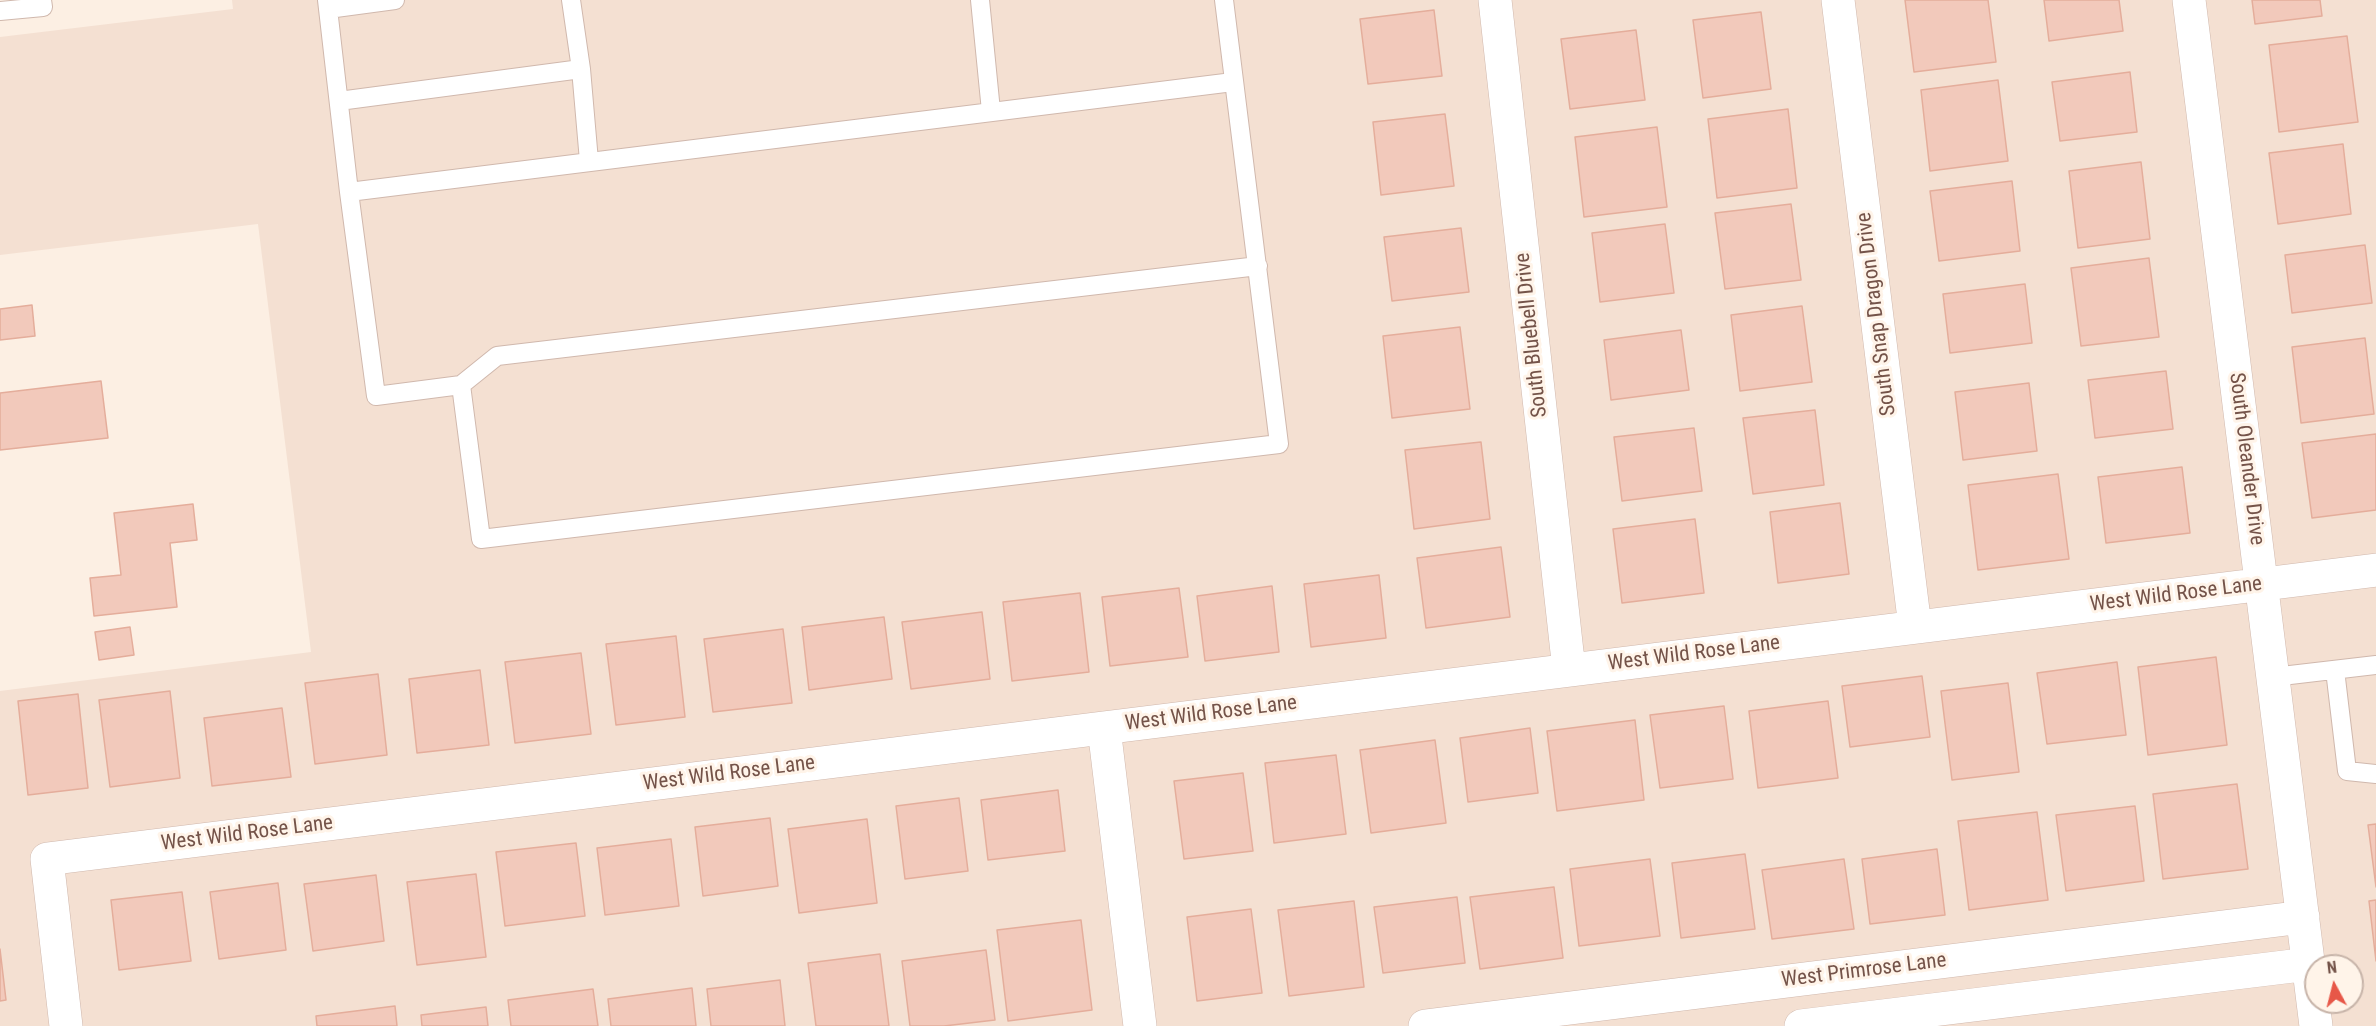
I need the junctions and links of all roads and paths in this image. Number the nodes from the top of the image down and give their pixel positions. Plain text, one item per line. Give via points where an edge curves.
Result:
1 (42, 0) edge
2 (395, 0) edge
3 (571, 0) edge
4 (980, 0) edge
5 (1224, 0) edge
6 (1495, 0) edge
7 (1838, 0) edge
8 (2189, 0) edge
9 (328, 4) edge
10 (0, 11) edge
11 (581, 69) junction
12 (1233, 82) junction
13 (339, 101) junction
14 (991, 111) junction
15 (589, 161) junction
16 (349, 192) junction
17 (1258, 266) junction
18 (461, 385) junction
19 (2376, 570) edge
20 (2261, 584) junction
21 (1915, 627) junction
22 (2376, 665) edge
23 (1569, 670) junction
24 (2335, 670) junction
25 (2273, 677) junction
26 (1104, 728) junction
27 (2376, 774) edge
28 (2303, 917) junction
29 (2308, 954) edge
30 (2304, 965) edge
31 (1892, 968) junction
32 (1896, 1014) junction
33 (1553, 1018) edge
34 (66, 1026) edge
35 (1140, 1026) edge
36 (1425, 1026) edge
37 (1801, 1026) edge

1 - 10 lane via 43,7
2 - 9 lane
3 - 11 lane
4 - 14 lane
5 - 12 lane
6 - 23 street, South Bluebell Drive
7 - 21 street, South Snap Dragon Drive
8 - 20 street, South Oleander Drive
9 - 13 lane
11 - 13 lane
11 - 15 lane
12 - 14 lane
12 - 17 lane
13 - 16 lane
14 - 15 lane
15 - 16 lane
16 - 18 lane via 376,396
17 - 18 lane via 497,356
17 - 18 lane via 1279,444 481,539
19 - 20 street, West Wild Rose Lane
20 - 21 street, West Wild Rose Lane
20 - 25 street, South Oleander Drive
21 - 23 street, West Wild Rose Lane
22 - 24 lane
23 - 26 street, West Wild Rose Lane
24 - 25 lane
24 - 27 lane via 2347,771
25 - 28 street, South Oleander Drive
26 - 34 street, West Wild Rose Lane via 46,859
26 - 35 street
28 - 29 street, South Oleander Drive
28 - 31 street, West Primrose Lane
30 - 32 street
31 - 32 street
31 - 33 street, West Primrose Lane
32 - 37 street
33 - 36 street, West Primrose Lane

